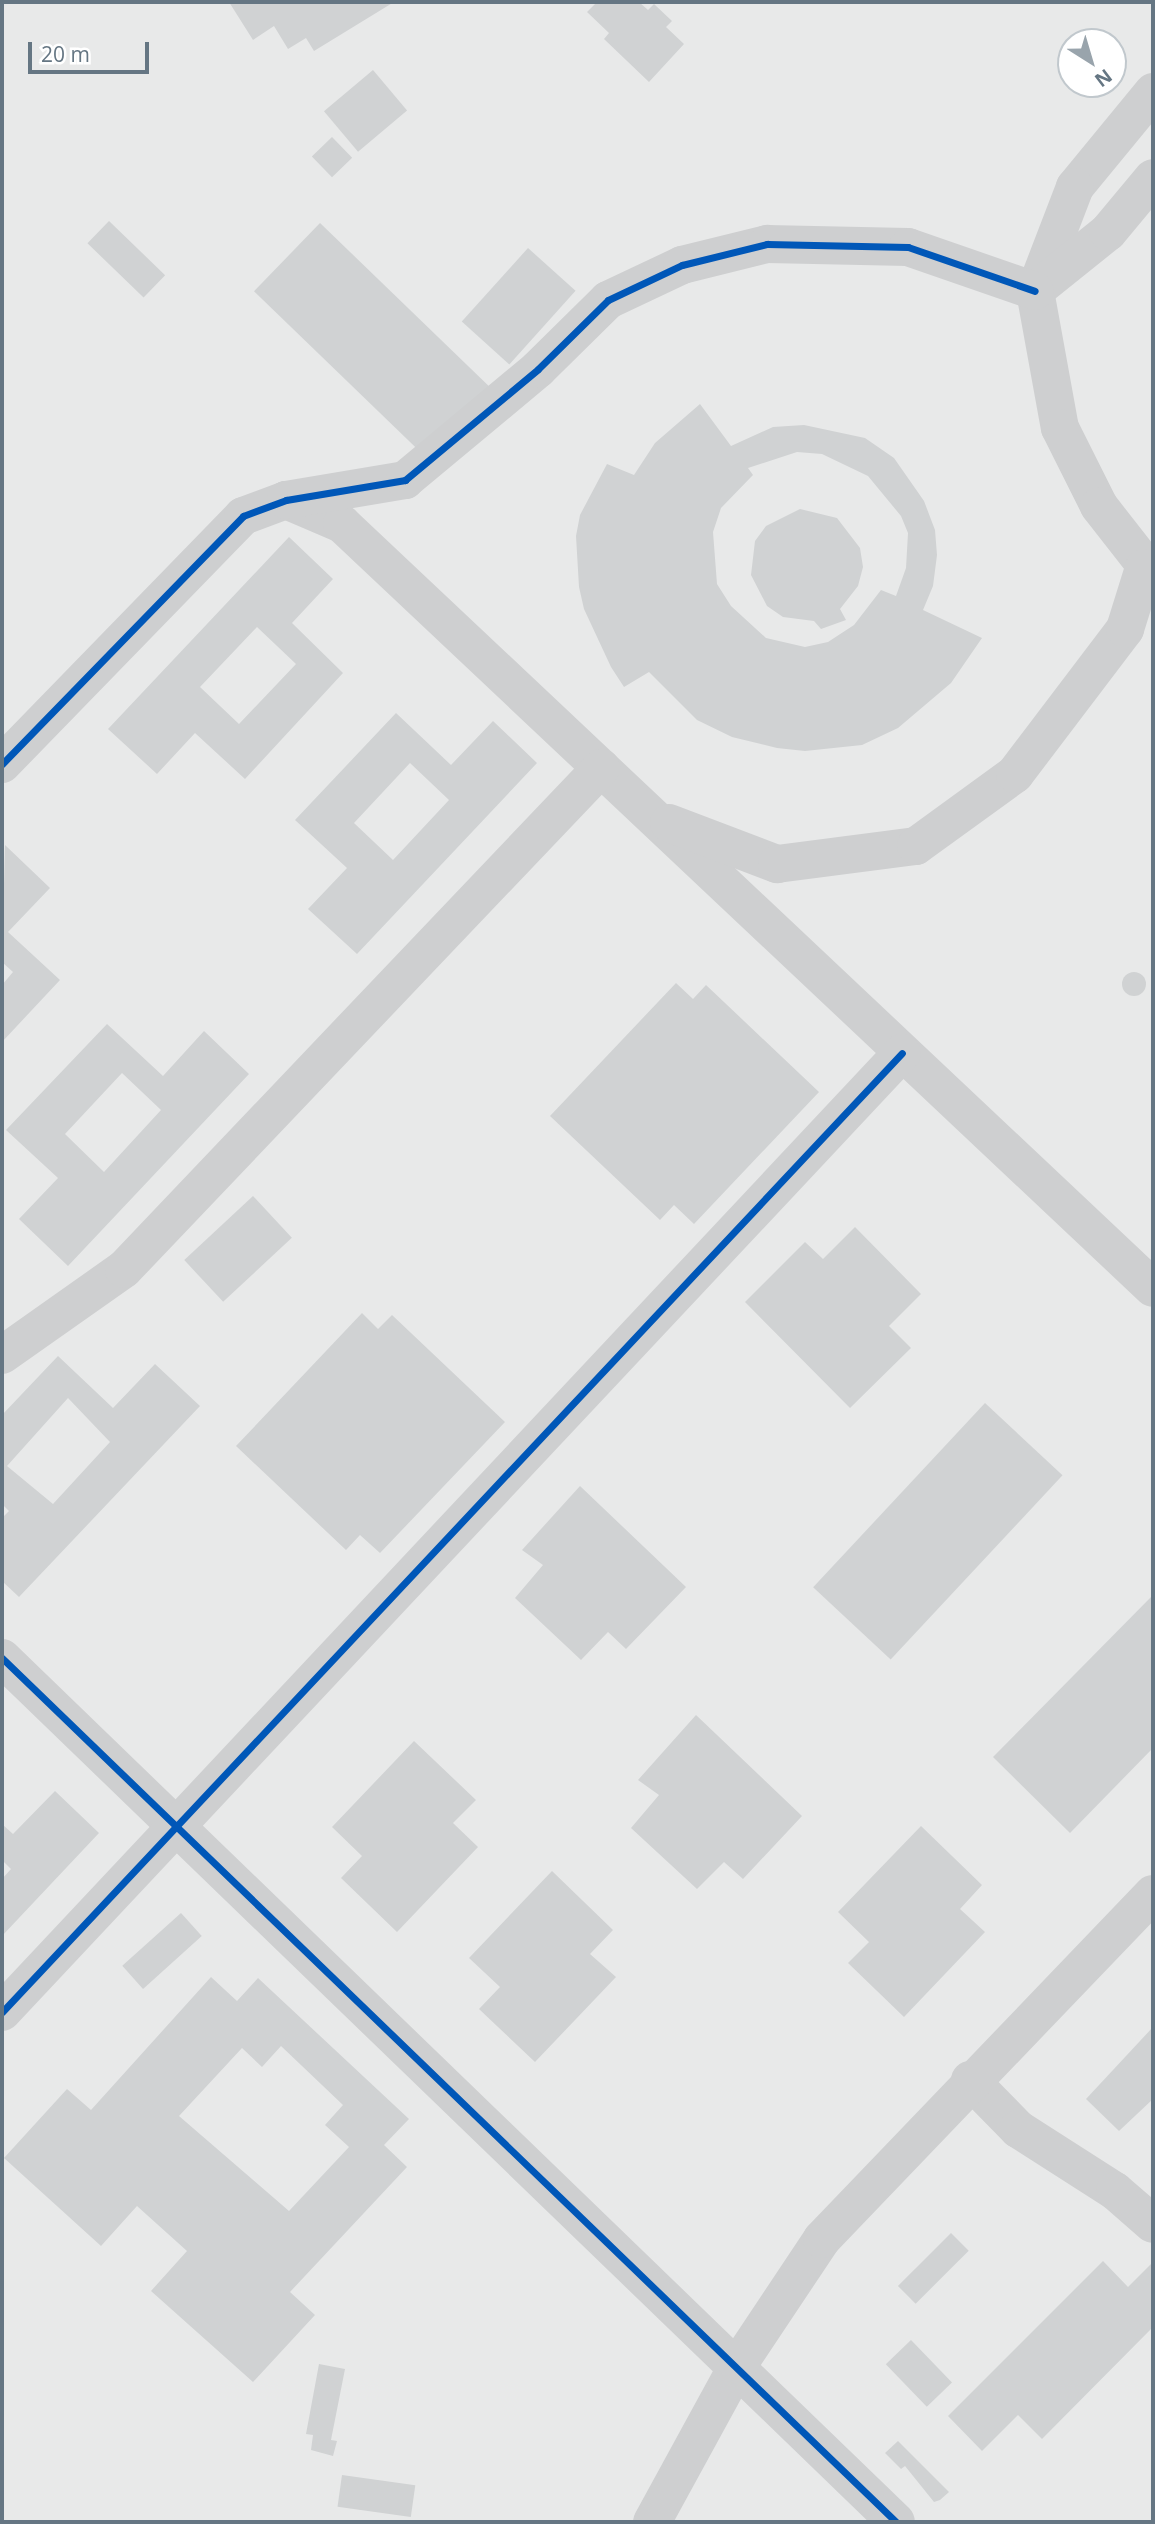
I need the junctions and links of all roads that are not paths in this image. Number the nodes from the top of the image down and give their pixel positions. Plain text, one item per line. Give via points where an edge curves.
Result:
1 (1153, 92) edge
2 (1153, 178) edge
3 (1035, 290) junction
4 (286, 500) junction
5 (1149, 571) edge
6 (2, 764) edge
7 (601, 768) junction
8 (653, 817) junction
9 (902, 1053) junction
10 (1153, 1287) edge
11 (2, 1355) edge
12 (2, 1658) edge
13 (176, 1826) junction
14 (1153, 1894) edge
15 (2, 2012) edge
16 (970, 2080) junction
17 (1153, 2224) edge
18 (737, 2365) junction
19 (652, 2522) edge
20 (896, 2522) edge

1 - 3 street via 1075,187
2 - 3 street via 1108,232
3 - 4 street via 908,247 767,244 682,265 608,300 538,369 405,480
3 - 5 street via 1060,428 1099,506
4 - 6 street via 243,516
4 - 7 street via 342,524
5 - 8 street via 1125,629 1015,774 916,846 777,864
7 - 8 street
7 - 11 street via 124,1269
8 - 9 street
9 - 10 street
9 - 13 street
12 - 13 street
13 - 15 street
13 - 18 street
14 - 16 street
16 - 17 street via 1018,2129 1115,2192
16 - 18 street via 822,2239
18 - 19 street
18 - 20 street

